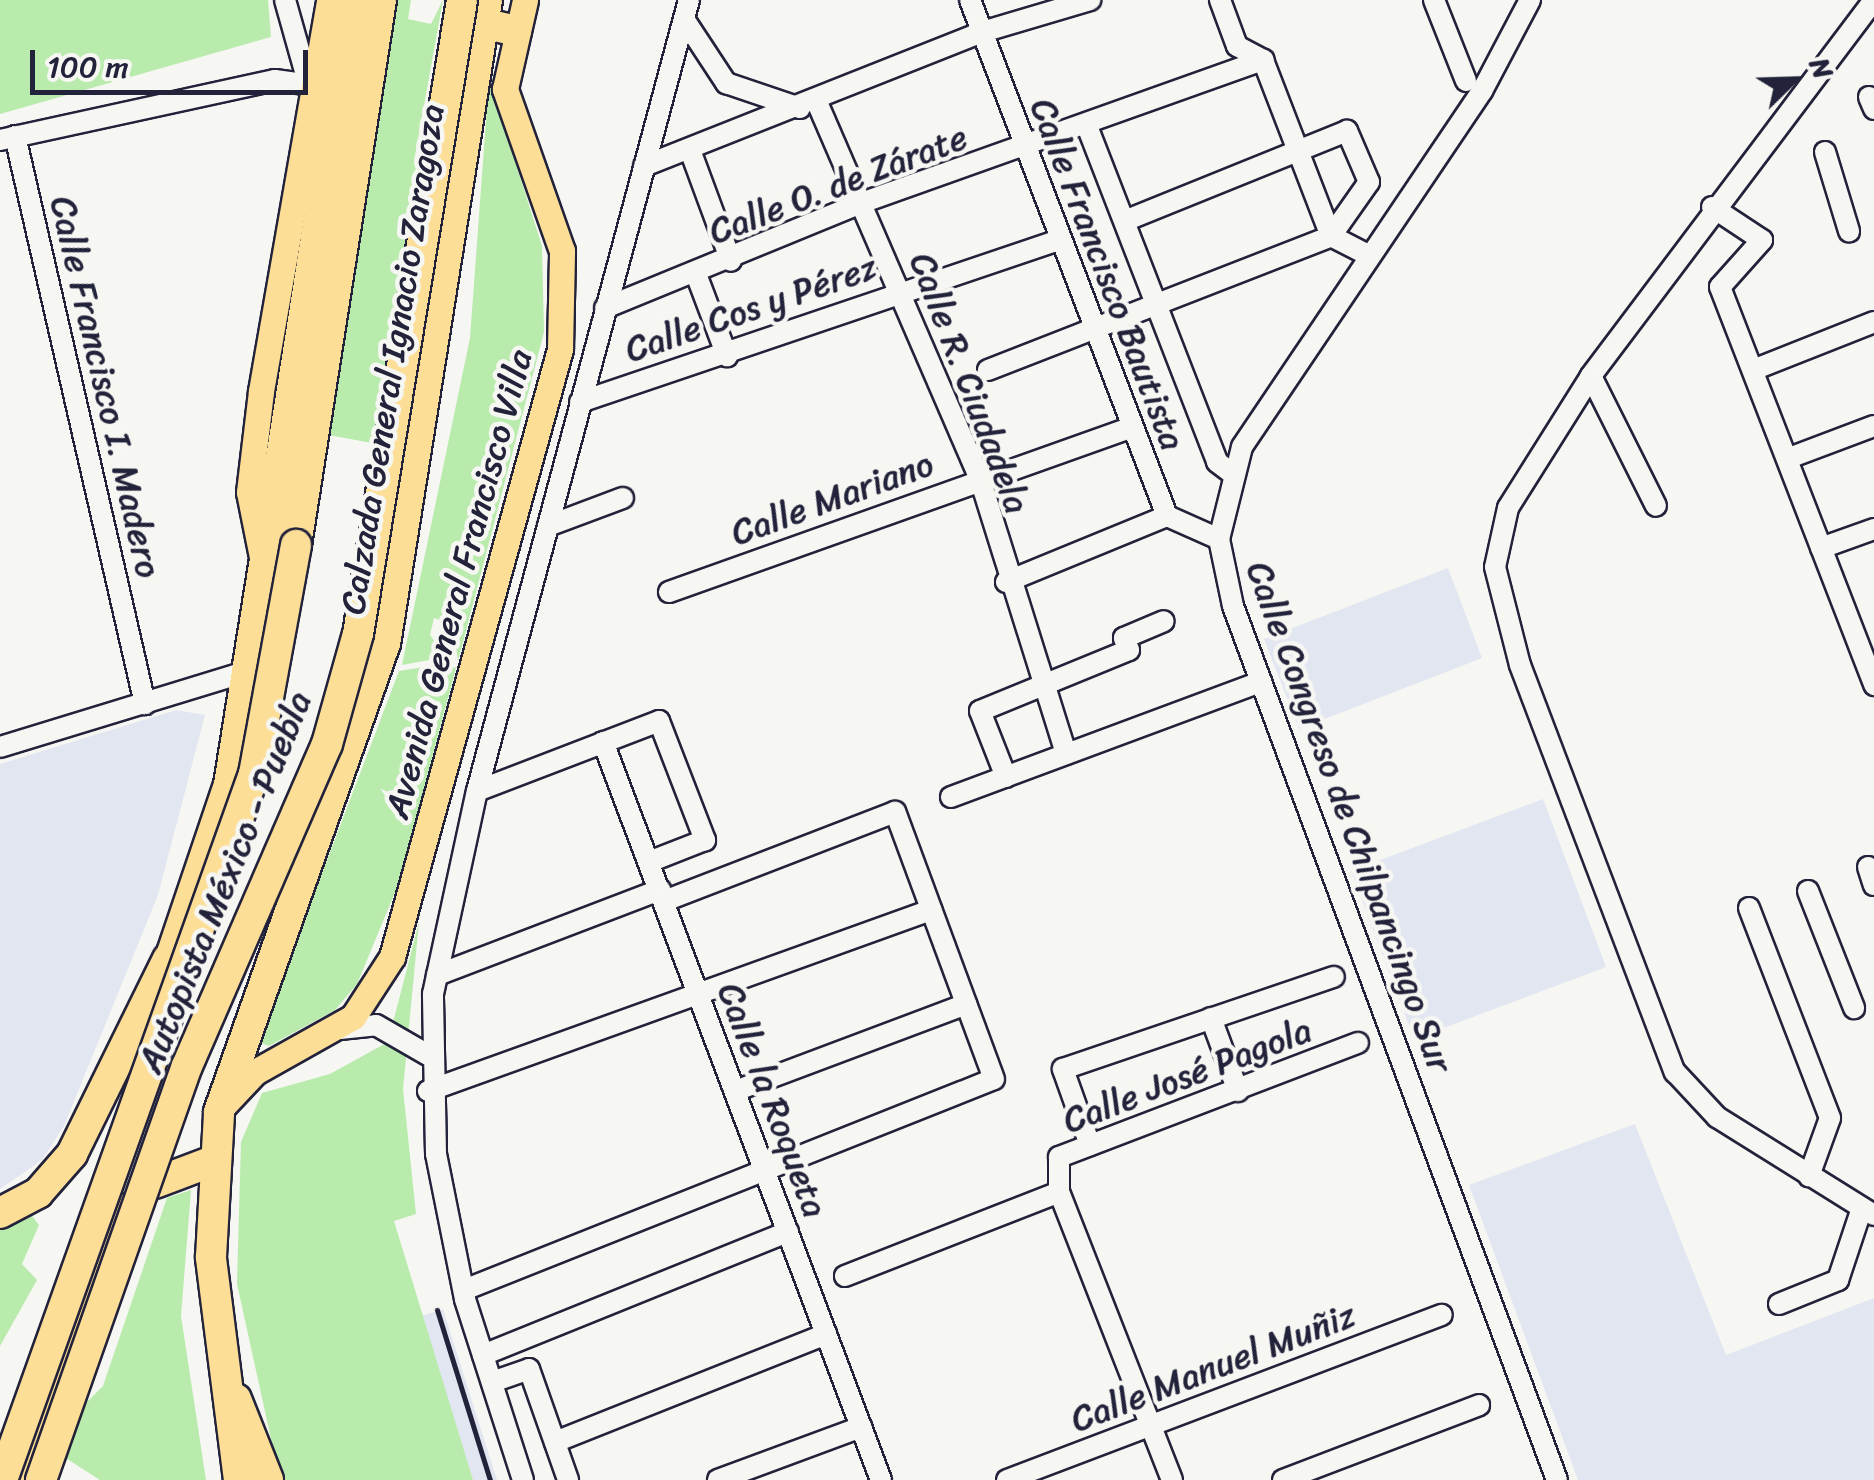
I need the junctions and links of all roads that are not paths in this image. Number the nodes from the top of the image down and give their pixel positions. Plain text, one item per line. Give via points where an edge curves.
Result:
1 (285, 0) edge
2 (329, 0) edge
3 (354, 0) edge
4 (380, 0) edge
5 (525, 0) edge
6 (970, 0) edge
7 (1090, 0) edge
8 (1220, 0) edge
9 (1434, 0) edge
10 (1530, 0) edge
11 (1872, 5) edge
12 (477, 8) edge
13 (686, 10) edge
14 (516, 31) junction
15 (982, 32) junction
16 (1263, 60) junction
17 (1466, 81) dead end
18 (308, 82) junction
19 (338, 90) junction
20 (808, 104) junction
21 (1087, 126) junction
22 (8, 138) edge
23 (690, 150) junction
24 (1023, 150) junction
25 (1299, 152) junction
26 (1825, 152) dead end
27 (644, 166) junction
28 (864, 202) junction
29 (1712, 206) junction
30 (1124, 221) junction
31 (1848, 231) dead end
32 (1331, 236) junction
33 (1059, 240) junction
34 (1368, 255) junction
35 (731, 261) junction
36 (696, 274) junction
37 (902, 290) junction
38 (1156, 306) junction
39 (605, 308) junction
40 (1874, 322) edge
41 (1094, 330) junction
42 (727, 356) junction
43 (988, 370) dead end
44 (1753, 370) junction
45 (1591, 376) junction
46 (580, 402) junction
47 (1874, 426) edge
48 (1132, 427) junction
49 (1789, 458) junction
50 (1232, 474) junction
51 (980, 480) junction
52 (623, 498) dead end
53 (1656, 506) dead end
54 (1167, 516) junction
55 (548, 526) junction
56 (1874, 529) edge
57 (1220, 539) junction
58 (1822, 548) junction
59 (266, 574) junction
60 (1006, 582) junction
61 (669, 592) dead end
62 (1164, 621) dead end
63 (1867, 643) edge
64 (246, 672) junction
65 (1262, 682) junction
66 (1874, 685) edge
67 (1041, 687) junction
68 (144, 704) junction
69 (603, 742) junction
70 (0, 747) edge
71 (1066, 754) junction
72 (1006, 776) junction
73 (477, 791) junction
74 (951, 797) dead end
75 (649, 862) junction
76 (1808, 891) dead end
77 (662, 895) junction
78 (1749, 908) dead end
79 (931, 910) junction
80 (278, 937) junction
81 (172, 953) junction
82 (437, 975) junction
83 (1334, 977) dead end
84 (698, 991) junction
85 (966, 1004) junction
86 (1854, 1008) dead end
87 (1212, 1018) junction
88 (161, 1030) junction
89 (333, 1031) junction
90 (1358, 1043) dead end
91 (428, 1055) junction
92 (428, 1091) junction
93 (735, 1091) junction
94 (1238, 1091) junction
95 (218, 1112) junction
96 (1090, 1145) junction
97 (213, 1161) junction
98 (764, 1169) junction
99 (1809, 1176) junction
100 (155, 1183) junction
101 (1060, 1192) junction
102 (1868, 1212) edge
103 (0, 1214) edge
104 (788, 1232) junction
105 (845, 1276) dead end
106 (464, 1290) junction
107 (1779, 1304) dead end
108 (1442, 1316) dead end
109 (826, 1334) junction
110 (217, 1351) junction
111 (483, 1355) junction
112 (492, 1382) junction
113 (1479, 1405) dead end
114 (1152, 1426) junction
115 (861, 1427) junction
116 (555, 1442) junction
117 (3, 1480) edge
118 (18, 1480) edge
119 (26, 1480) edge
120 (41, 1480) edge
121 (239, 1480) edge
122 (268, 1480) edge
123 (523, 1480) edge
124 (568, 1480) edge
125 (718, 1480) edge
126 (881, 1480) edge
127 (1008, 1480) edge
128 (1172, 1480) edge
129 (1283, 1480) edge
130 (1557, 1480) edge

1 - 18 street
2 - 18 main road
3 - 19 highway
4 - 117 highway, Autopista México - Puebla, bridge via 254,774
5 - 14 main road, Avenida General Francisco Villa
6 - 15 street, Calle Francisco Bautista
7 - 15 street
8 - 16 street via 1236,46
9 - 17 street
10 - 34 street, Calle Congreso de Chilpancingo Sur via 1482,91
11 - 29 street
12 - 14 highway
12 - 80 highway, Calzada General Ignacio Zaragoza via 451,270 384,644
12 - 120 highway, Autopista México - Puebla, bridge via 358,634 332,726 187,1066
13 - 20 street via 726,83
13 - 27 street
14 - 89 main road, Avenida General Francisco Villa via 505,89 562,252 565,323 404,919 378,987
15 - 20 street
15 - 24 street, Calle Francisco Bautista
16 - 21 street, Calle O. de Zárate
16 - 25 street
18 - 19 street
18 - 22 street via 275,80
18 - 59 main road via 250,492
19 - 59 highway
20 - 23 street
20 - 28 street, Calle R. Ciudadela
21 - 24 street, Calle O. de Zárate
21 - 30 street
22 - 68 street, Calle Francisco I. Madero
23 - 27 street
23 - 35 street
24 - 28 street, Calle O. de Zárate
24 - 33 street, Calle Francisco Bautista
25 - 30 street
25 - 32 street
25 - 32 street via 1348,130 1370,182
26 - 31 street
27 - 39 street
28 - 35 street, Calle O. de Zárate
28 - 37 street, Calle R. Ciudadela
29 - 44 street via 1762,240 1720,287
29 - 45 street
30 - 38 street
32 - 34 street
32 - 38 street
33 - 37 street, Calle Cos y Pérez
33 - 41 street, Calle Francisco Bautista
34 - 50 street, Calle Congreso de Chilpancingo Sur via 1282,379
35 - 36 street, Calle O. de Zárate
36 - 39 street, Calle O. de Zárate
36 - 42 street
37 - 42 street, Calle Cos y Pérez
37 - 51 street, Calle R. Ciudadela
38 - 41 street
38 - 50 street via 1217,462
39 - 46 street
40 - 44 street
41 - 43 street
41 - 48 street, Calle Francisco Bautista
42 - 46 street, Calle Cos y Pérez
44 - 49 street
45 - 53 street
45 - 99 street via 1508,508 1497,598 1675,1072 1717,1117
46 - 55 street
47 - 49 street
48 - 51 street, Calle Mariano
48 - 54 street, Calle Francisco Bautista
49 - 58 street
50 - 57 street, Calle Congreso de Chilpancingo Sur
51 - 60 street, Calle R. Ciudadela
51 - 61 street, Calle Mariano
52 - 55 street
54 - 57 street
54 - 60 street
55 - 73 street
56 - 58 street
57 - 65 street, Calle Congreso de Chilpancingo Sur
58 - 63 street
59 - 64 highway
60 - 67 street, Calle R. Ciudadela
62 - 67 street via 1124,638 1129,650
63 - 66 street
64 - 68 street
64 - 81 highway via 229,785
65 - 71 street
65 - 130 street, Calle Congreso de Chilpancingo Sur
67 - 71 street, Calle R. Ciudadela
67 - 72 street via 980,711
68 - 70 street
69 - 73 street
69 - 75 street, Calle la Roqueta
69 - 75 street via 660,721 705,840
71 - 72 street
72 - 74 street
73 - 82 street
75 - 77 street, Calle la Roqueta
76 - 86 street
77 - 79 street via 895,812
77 - 82 street
77 - 84 street, Calle la Roqueta
78 - 99 street via 1830,1118
79 - 84 street
79 - 85 street
80 - 95 highway, Calzada General Ignacio Zaragoza
80 - 100 highway via 236,984
81 - 88 highway
81 - 103 highway via 142,996 72,1154 38,1194
82 - 91 street
83 - 87 street
84 - 92 street
84 - 93 street, Calle la Roqueta
85 - 93 street
85 - 98 street via 994,1079
87 - 94 street
87 - 96 street via 1064,1069
88 - 117 highway via 30,1429
88 - 118 highway via 52,1402
89 - 91 street via 369,1023
89 - 95 main road, Avenida General Francisco Villa via 255,1072
90 - 94 street, Calle José Pagola
91 - 92 street
92 - 106 street
93 - 98 street, Calle la Roqueta
94 - 96 street, Calle José Pagola
95 - 97 highway, Calzada General Ignacio Zaragoza
96 - 101 street, Calle José Pagola via 1060,1157
97 - 100 highway
97 - 110 highway, Calzada General Ignacio Zaragoza
98 - 104 street, Calle la Roqueta
98 - 106 street
99 - 102 street
100 - 119 highway
101 - 105 street, Calle José Pagola
101 - 114 street
102 - 107 street via 1838,1280
104 - 109 street, Calle la Roqueta
104 - 111 street
106 - 111 street
108 - 114 street, Calle Manuel Muñiz
109 - 115 street, Calle la Roqueta
109 - 116 street
110 - 121 highway, Calzada General Ignacio Zaragoza
110 - 122 highway
111 - 112 street
112 - 116 street via 530,1368
112 - 123 street
113 - 129 street
114 - 127 street, Calle Manuel Muñiz
114 - 128 street
115 - 125 street
115 - 126 street, Calle la Roqueta
116 - 124 street

